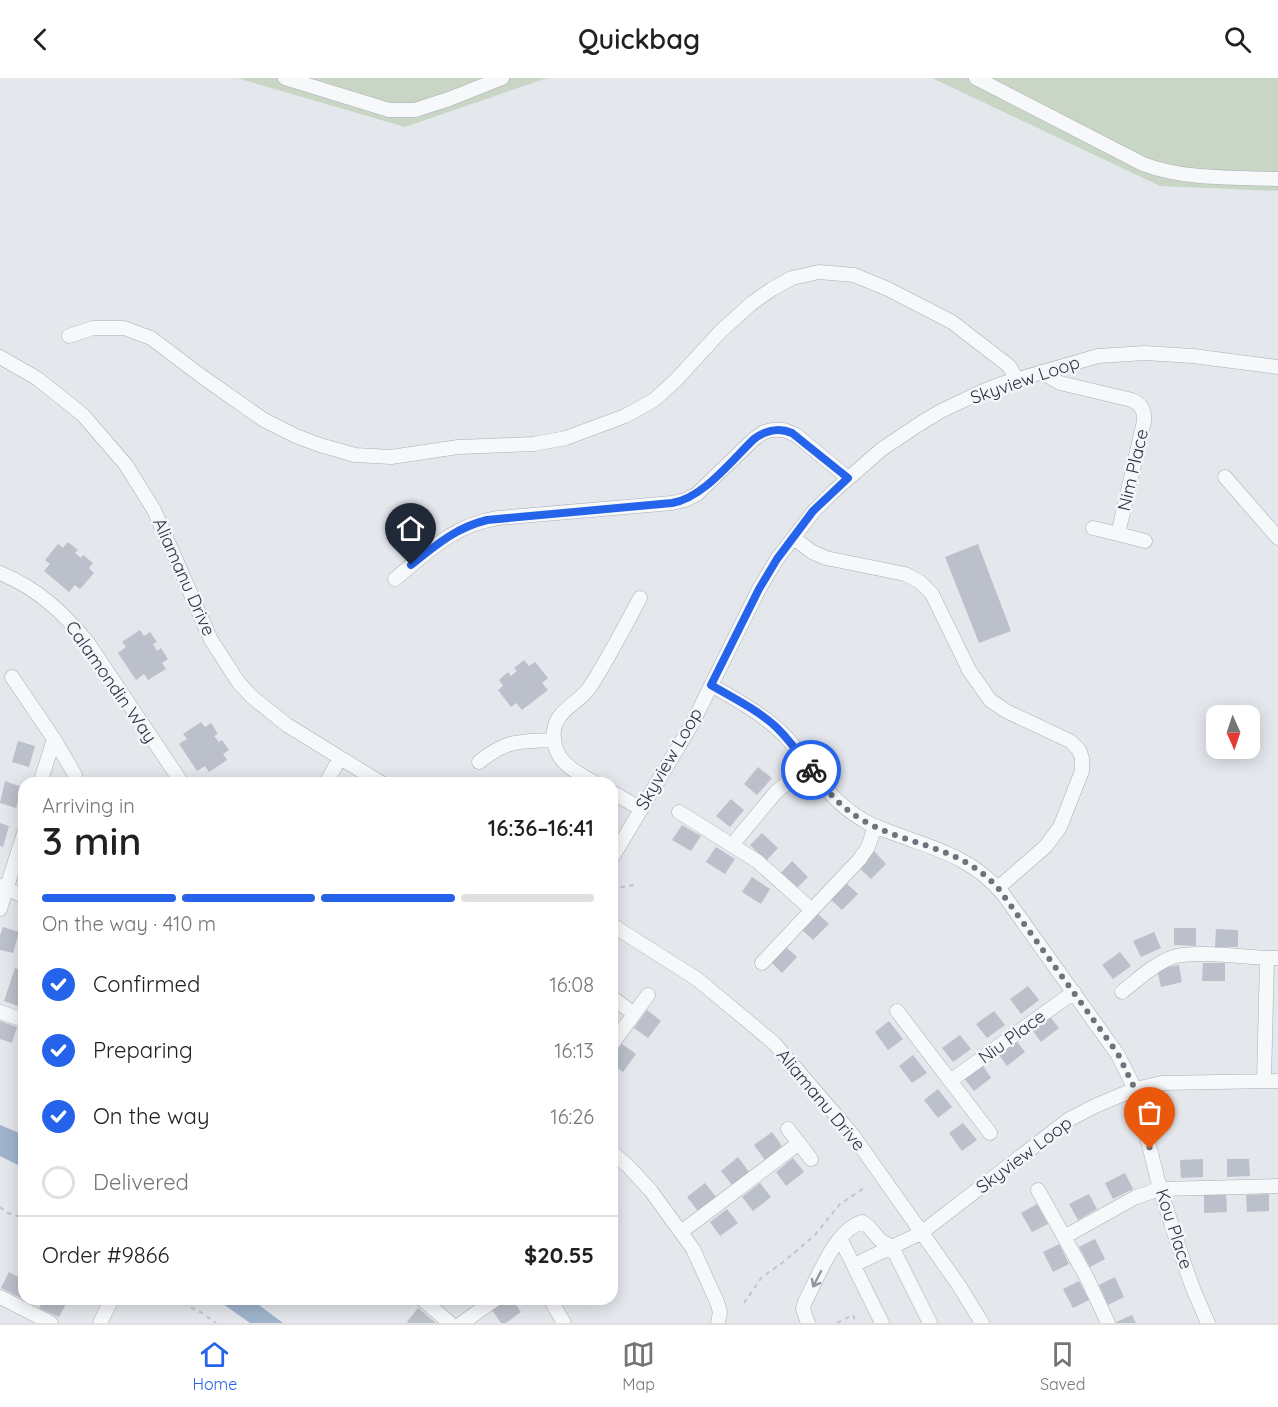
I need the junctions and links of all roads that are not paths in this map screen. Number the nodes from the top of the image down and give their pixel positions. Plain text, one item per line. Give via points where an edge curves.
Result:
1 (285, 78) edge
2 (502, 78) edge
3 (976, 78) edge
4 (1278, 179) edge
5 (69, 336) dead end
6 (0, 357) edge
7 (1278, 367) edge
8 (1041, 372) junction
9 (1017, 379) junction
10 (1224, 477) dead end
11 (848, 478) junction
12 (1093, 528) dead end
13 (1118, 534) junction
14 (794, 538) junction
15 (1278, 538) edge
16 (1145, 541) dead end
17 (0, 573) edge
18 (395, 579) dead end
19 (640, 598) dead end
20 (12, 677) dead end
21 (711, 685) junction
22 (54, 739) junction
23 (554, 740) junction
24 (340, 758) junction
25 (479, 762) dead end
26 (808, 766) junction
27 (75, 775) dead end
28 (42, 777) edge
29 (178, 777) edge
30 (329, 777) edge
31 (371, 777) edge
32 (585, 777) edge
33 (618, 796) edge
34 (641, 809) junction
35 (679, 812) dead end
36 (875, 826) junction
37 (732, 845) junction
38 (18, 848) edge
39 (618, 848) edge
40 (3, 887) edge
41 (998, 888) junction
42 (18, 893) edge
43 (0, 909) edge
44 (812, 910) junction
45 (618, 929) edge
46 (1273, 958) edge
47 (762, 963) dead end
48 (1074, 992) junction
49 (1122, 992) dead end
50 (648, 995) dead end
51 (618, 1002) edge
52 (897, 1011) dead end
53 (0, 1012) edge
54 (634, 1014) junction
55 (18, 1018) edge
56 (618, 1036) edge
57 (950, 1081) junction
58 (1271, 1081) edge
59 (1135, 1089) junction
60 (788, 1129) dead end
61 (990, 1133) dead end
62 (799, 1143) junction
63 (618, 1157) edge
64 (811, 1159) dead end
65 (1278, 1186) edge
66 (1160, 1189) junction
67 (1038, 1190) dead end
68 (681, 1232) junction
69 (921, 1233) junction
70 (1064, 1237) junction
71 (840, 1238) junction
72 (892, 1247) junction
73 (854, 1265) junction
74 (0, 1297) edge
75 (109, 1305) edge
76 (429, 1305) edge
77 (488, 1305) edge
78 (554, 1305) edge
79 (51, 1323) edge
80 (100, 1323) edge
81 (450, 1323) edge
82 (462, 1323) edge
83 (564, 1323) edge
84 (718, 1323) edge
85 (808, 1323) edge
86 (882, 1323) edge
87 (930, 1323) edge
88 (982, 1323) edge
89 (1108, 1323) edge
90 (1209, 1323) edge

1 - 2 street via 389,110 415,110
3 - 4 street via 1158,170 1194,176
5 - 9 street via 93,328 124,328 151,338 264,420 296,436 355,455 391,458 458,447 534,444 566,438 625,416 654,400 752,303 792,278 819,272 854,275 952,322 1009,366
6 - 24 street, Aliamanu Drive via 38,379 83,415 126,465 154,510 211,640 239,683 278,718
7 - 8 street, Skyview Loop via 1145,353 1098,356
8 - 9 street, Skyview Loop
8 - 13 street, Nim Place via 1060,383 1132,400 1142,408 1145,417
9 - 11 street, Skyview Loop via 941,411 882,449
10 - 15 street
11 - 14 street, Skyview Loop via 813,511
11 - 18 street via 796,435 768,431 754,439 702,490 685,500 476,523 445,538
12 - 13 street, Nim Place
13 - 16 street, Nim Place
14 - 21 street, Skyview Loop via 759,589
14 - 41 street via 826,558 905,574 920,582 932,594 969,670 990,700 1079,750 1082,771 1060,827 1046,846
17 - 29 street, Calamondin Way via 36,592 73,624
19 - 23 street via 591,684 561,714
20 - 22 street
21 - 26 street, Kou Place via 761,715
21 - 34 street, Skyview Loop
22 - 27 street
22 - 28 street
23 - 25 street via 507,744
23 - 32 street via 565,765
24 - 30 street
24 - 31 street, Aliamanu Drive
26 - 36 street, Kou Place via 841,806
26 - 37 street via 777,792
33 - 34 street
34 - 39 street, Skyview Loop
35 - 37 street
36 - 41 street, Kou Place via 956,856
36 - 44 street via 864,854
37 - 44 street via 757,861
38 - 40 street
40 - 42 street
40 - 43 street
41 - 48 street, Kou Place
44 - 47 street
45 - 69 street, Aliamanu Drive via 698,979 774,1043 852,1134
46 - 49 street via 1174,956
46 - 58 street
48 - 57 street, Niu Place
48 - 59 street, Kou Place via 1118,1054
50 - 54 street
51 - 54 street
52 - 57 street
53 - 55 street
54 - 56 street
57 - 61 street
58 - 59 street, Skyview Loop via 1162,1083
59 - 66 street, Kou Place
59 - 69 street, Skyview Loop via 1068,1120
60 - 62 street
62 - 64 street
62 - 68 street
63 - 68 street via 651,1191
65 - 66 street
66 - 70 street via 1136,1197
66 - 90 street, Kou Place via 1194,1291
67 - 70 street
68 - 84 street via 717,1302
69 - 72 street, Skyview Loop
69 - 88 street, Aliamanu Drive
70 - 89 street
71 - 72 street via 862,1222
71 - 73 street
71 -> 85 street via 805,1302
72 - 73 street, Skyview Loop
72 - 87 street
73 - 86 street
74 - 79 street
75 - 80 street
76 - 81 street
77 - 82 street
78 - 83 street

